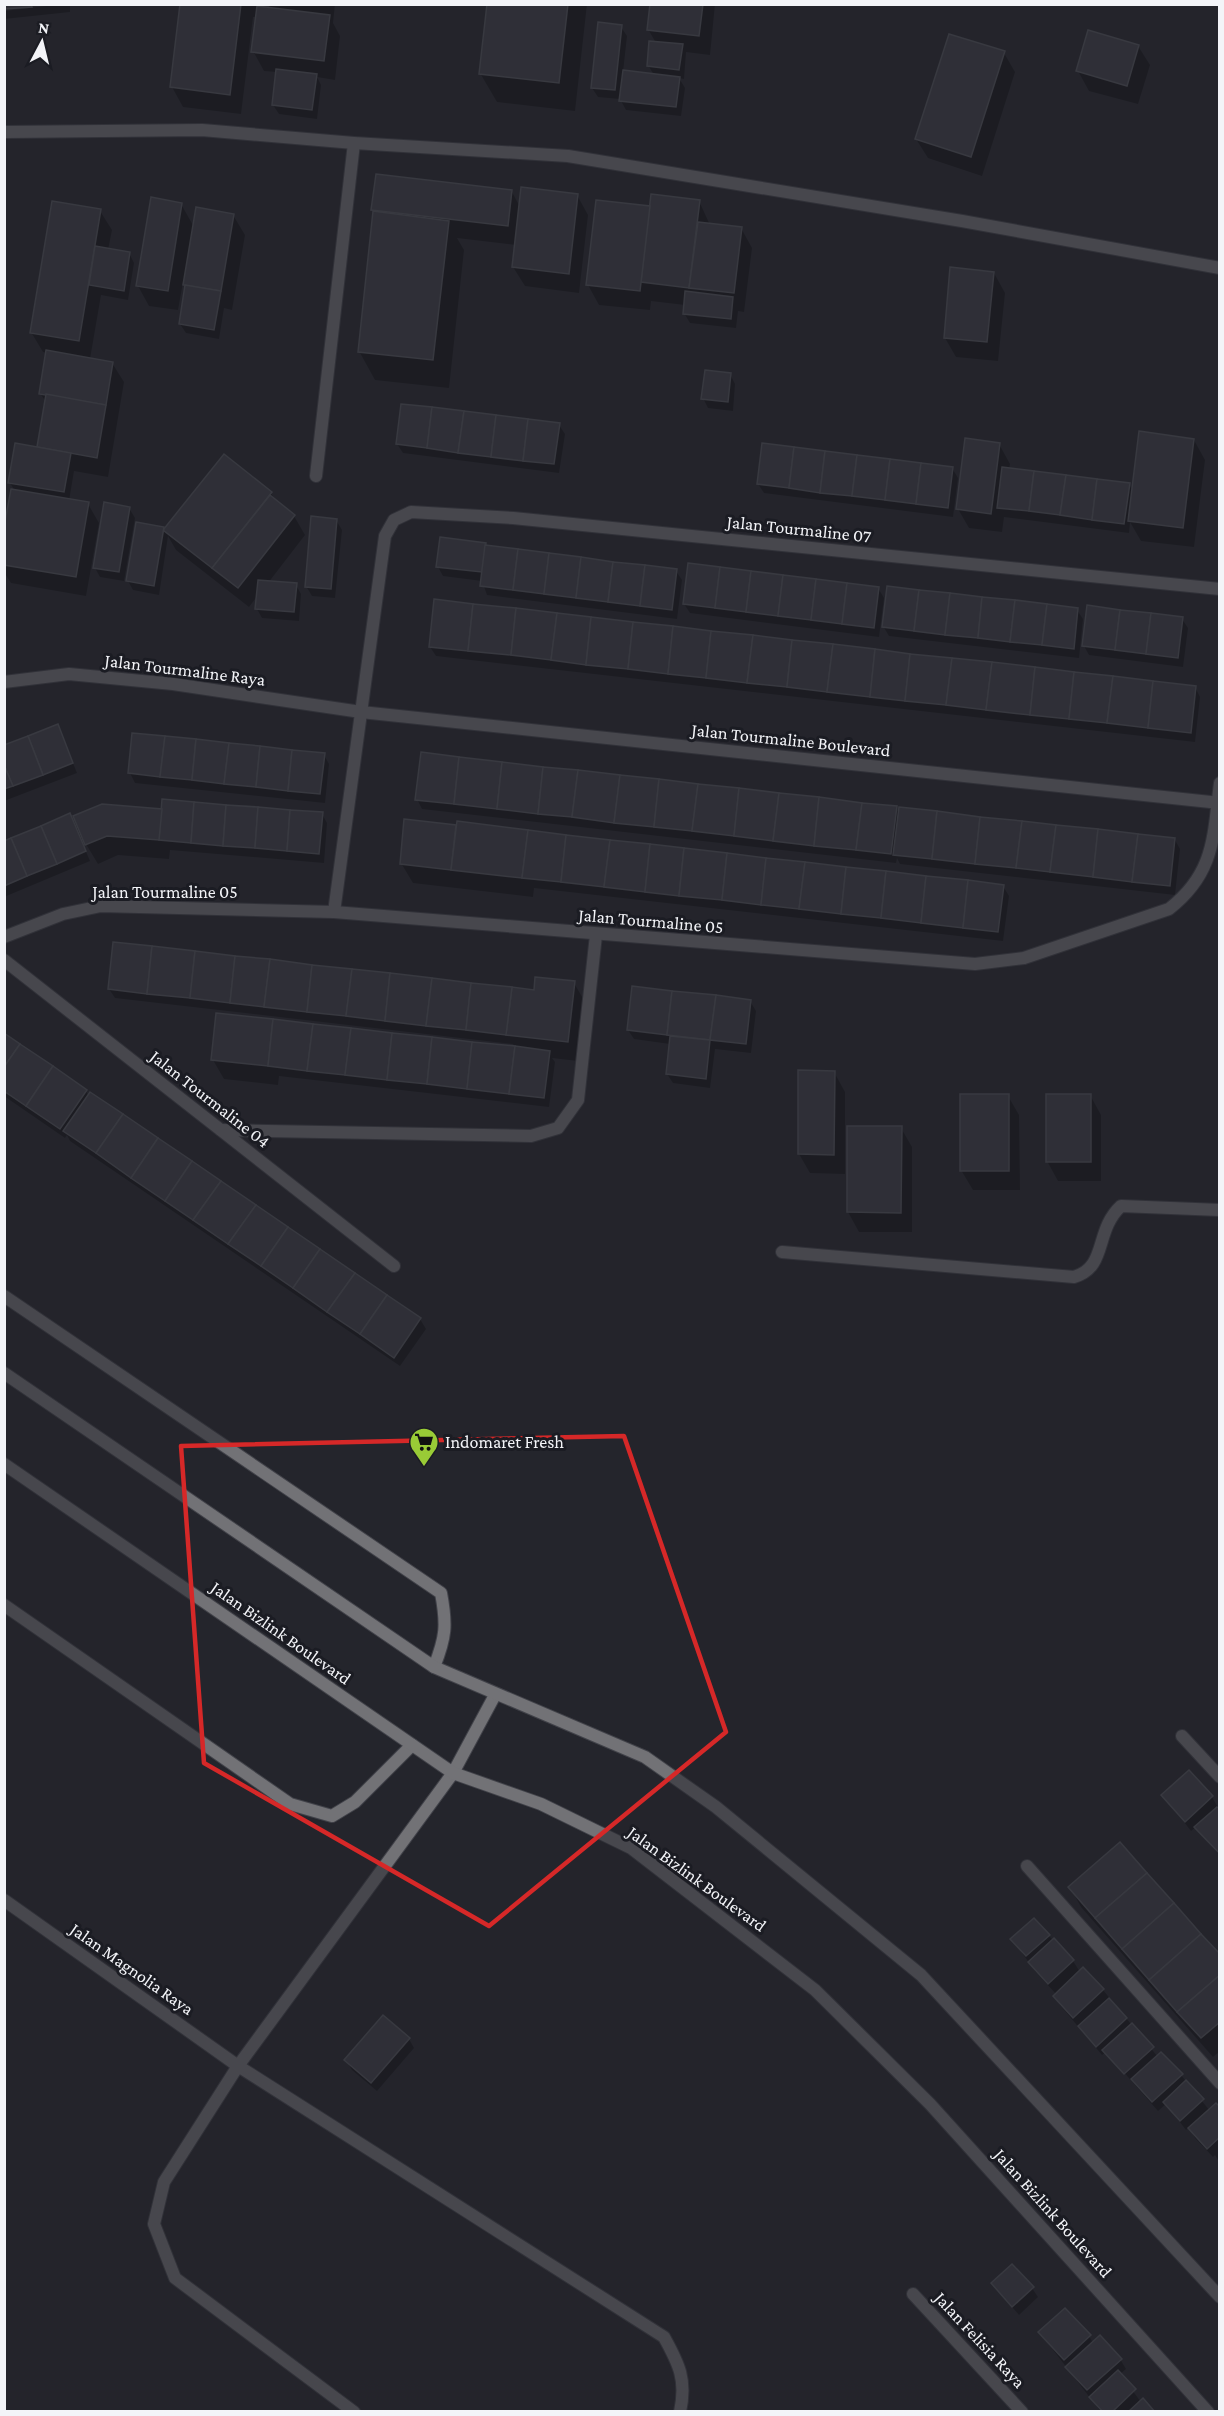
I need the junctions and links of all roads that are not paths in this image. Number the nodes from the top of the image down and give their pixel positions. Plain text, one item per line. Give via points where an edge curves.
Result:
1 (4, 132) edge
2 (354, 143) junction
3 (1220, 268) edge
4 (316, 476) dead end
5 (1220, 589) edge
6 (4, 682) edge
7 (361, 712) junction
8 (1220, 783) edge
9 (1218, 803) edge
10 (334, 912) junction
11 (596, 935) junction
12 (4, 937) edge
13 (4, 960) edge
14 (221, 1130) junction
15 (1220, 1210) edge
16 (782, 1252) dead end
17 (394, 1266) dead end
18 (4, 1296) edge
19 (4, 1373) edge
20 (4, 1464) edge
21 (4, 1605) edge
22 (434, 1667) junction
23 (495, 1695) junction
24 (1182, 1736) dead end
25 (412, 1745) junction
26 (453, 1773) junction
27 (1220, 1777) edge
28 (1028, 1866) dead end
29 (4, 1900) edge
30 (238, 2066) junction
31 (1220, 2083) edge
32 (913, 2294) dead end
33 (1220, 2297) edge
34 (354, 2412) edge
35 (680, 2412) edge
36 (1022, 2412) edge
37 (1208, 2412) edge

1 - 2 street via 202,130
2 - 3 street via 568,156
2 - 4 street
5 - 7 street, Jalan Tourmaline 07 via 513,518 411,512 394,520 385,536
6 - 7 street, Jalan Tourmaline Raya via 69,674 173,684
7 - 9 street, Jalan Tourmaline Boulevard
7 - 10 street
8 - 9 street, Jalan Tourmaline 05
9 - 11 street, Jalan Tourmaline 05 via 1213,845 1203,873 1186,896 1169,909 1024,958 964,964
10 - 11 street, Jalan Tourmaline 05
10 - 12 street, Jalan Tourmaline 05 via 101,906 63,914
11 - 14 street via 578,1100 558,1128 531,1136
13 - 14 street, Jalan Tourmaline 04
14 - 17 street, Jalan Tourmaline 04
15 - 16 street via 1121,1206 1105,1226 1095,1265 1074,1277
18 - 22 street via 441,1593 446,1639
19 - 22 street
20 - 25 street, Jalan Bizlink Boulevard
21 - 25 street via 290,1804 332,1816 355,1802
22 - 23 street
23 - 26 street
23 - 33 street via 645,1756 716,1806 921,1975
24 - 27 street
25 - 26 street, Jalan Bizlink Boulevard
26 - 30 street
26 - 37 street, Jalan Bizlink Boulevard via 541,1804 631,1848 815,1990 930,2104
28 - 31 street
29 - 30 street, Jalan Magnolia Raya
30 - 34 street via 164,2182 154,2224 175,2278
30 - 35 street, Jalan Magnolia Raya via 664,2337 680,2366 684,2392
32 - 36 street, Jalan Felisia Raya

